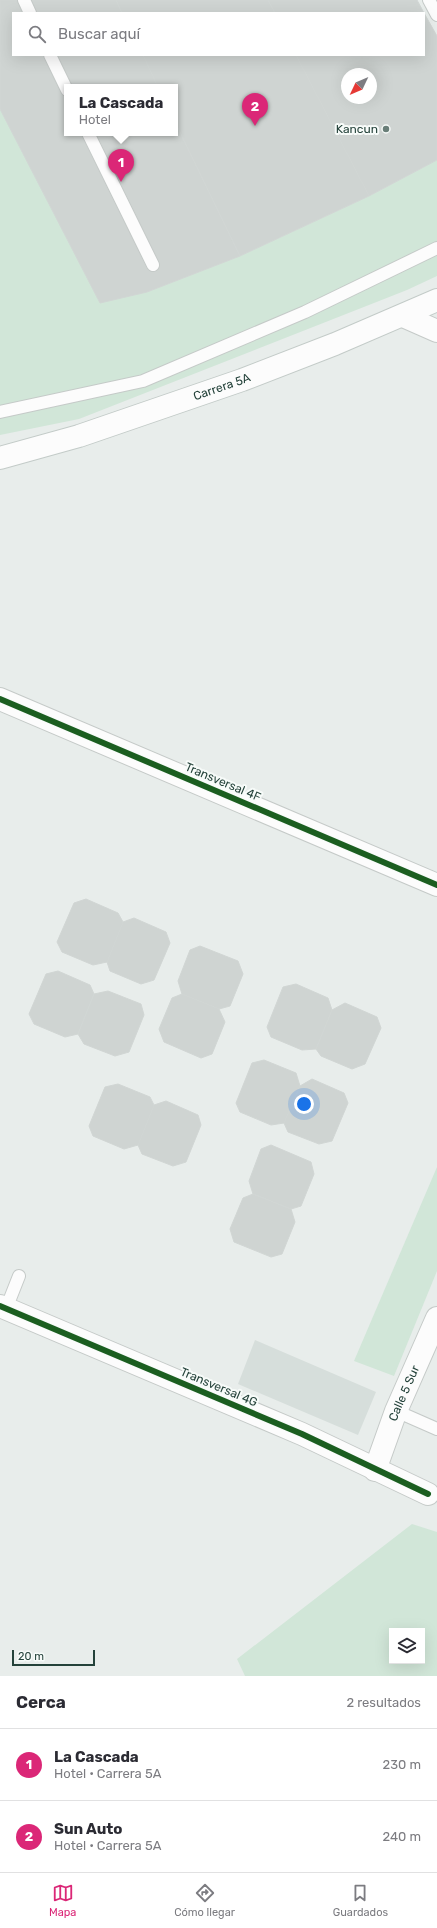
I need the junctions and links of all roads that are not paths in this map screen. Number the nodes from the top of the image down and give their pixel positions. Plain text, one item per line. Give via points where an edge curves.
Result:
1 (24, 0) edge
2 (429, 0) edge
3 (30, 12) edge
4 (437, 15) edge
5 (50, 56) edge
6 (64, 84) edge
7 (89, 136) edge
8 (437, 248) edge
9 (153, 265) dead end
10 (437, 300) edge
11 (403, 316) junction
12 (437, 331) edge
13 (0, 412) edge
14 (0, 458) edge
15 (0, 699) edge
16 (437, 885) edge
17 (19, 1276) dead end
18 (3, 1308) edge
19 (437, 1318) edge
20 (396, 1411) junction
21 (437, 1429) edge
22 (375, 1470) junction
23 (428, 1494) dead end

1 - 3 lane
2 - 4 lane
5 - 6 lane
7 - 9 lane
8 - 13 lane via 304,312 143,381
10 - 11 street, Carrera 5A
11 - 12 street
11 - 14 street, Carrera 5A via 151,413
15 - 16 street, Transversal 4F
17 - 18 lane
18 - 22 street, Transversal 4G via 302,1434
19 - 20 street, Calle 5 Sur
20 - 21 lane
20 - 22 street, Calle 5 Sur
22 - 23 street, Transversal 4G

